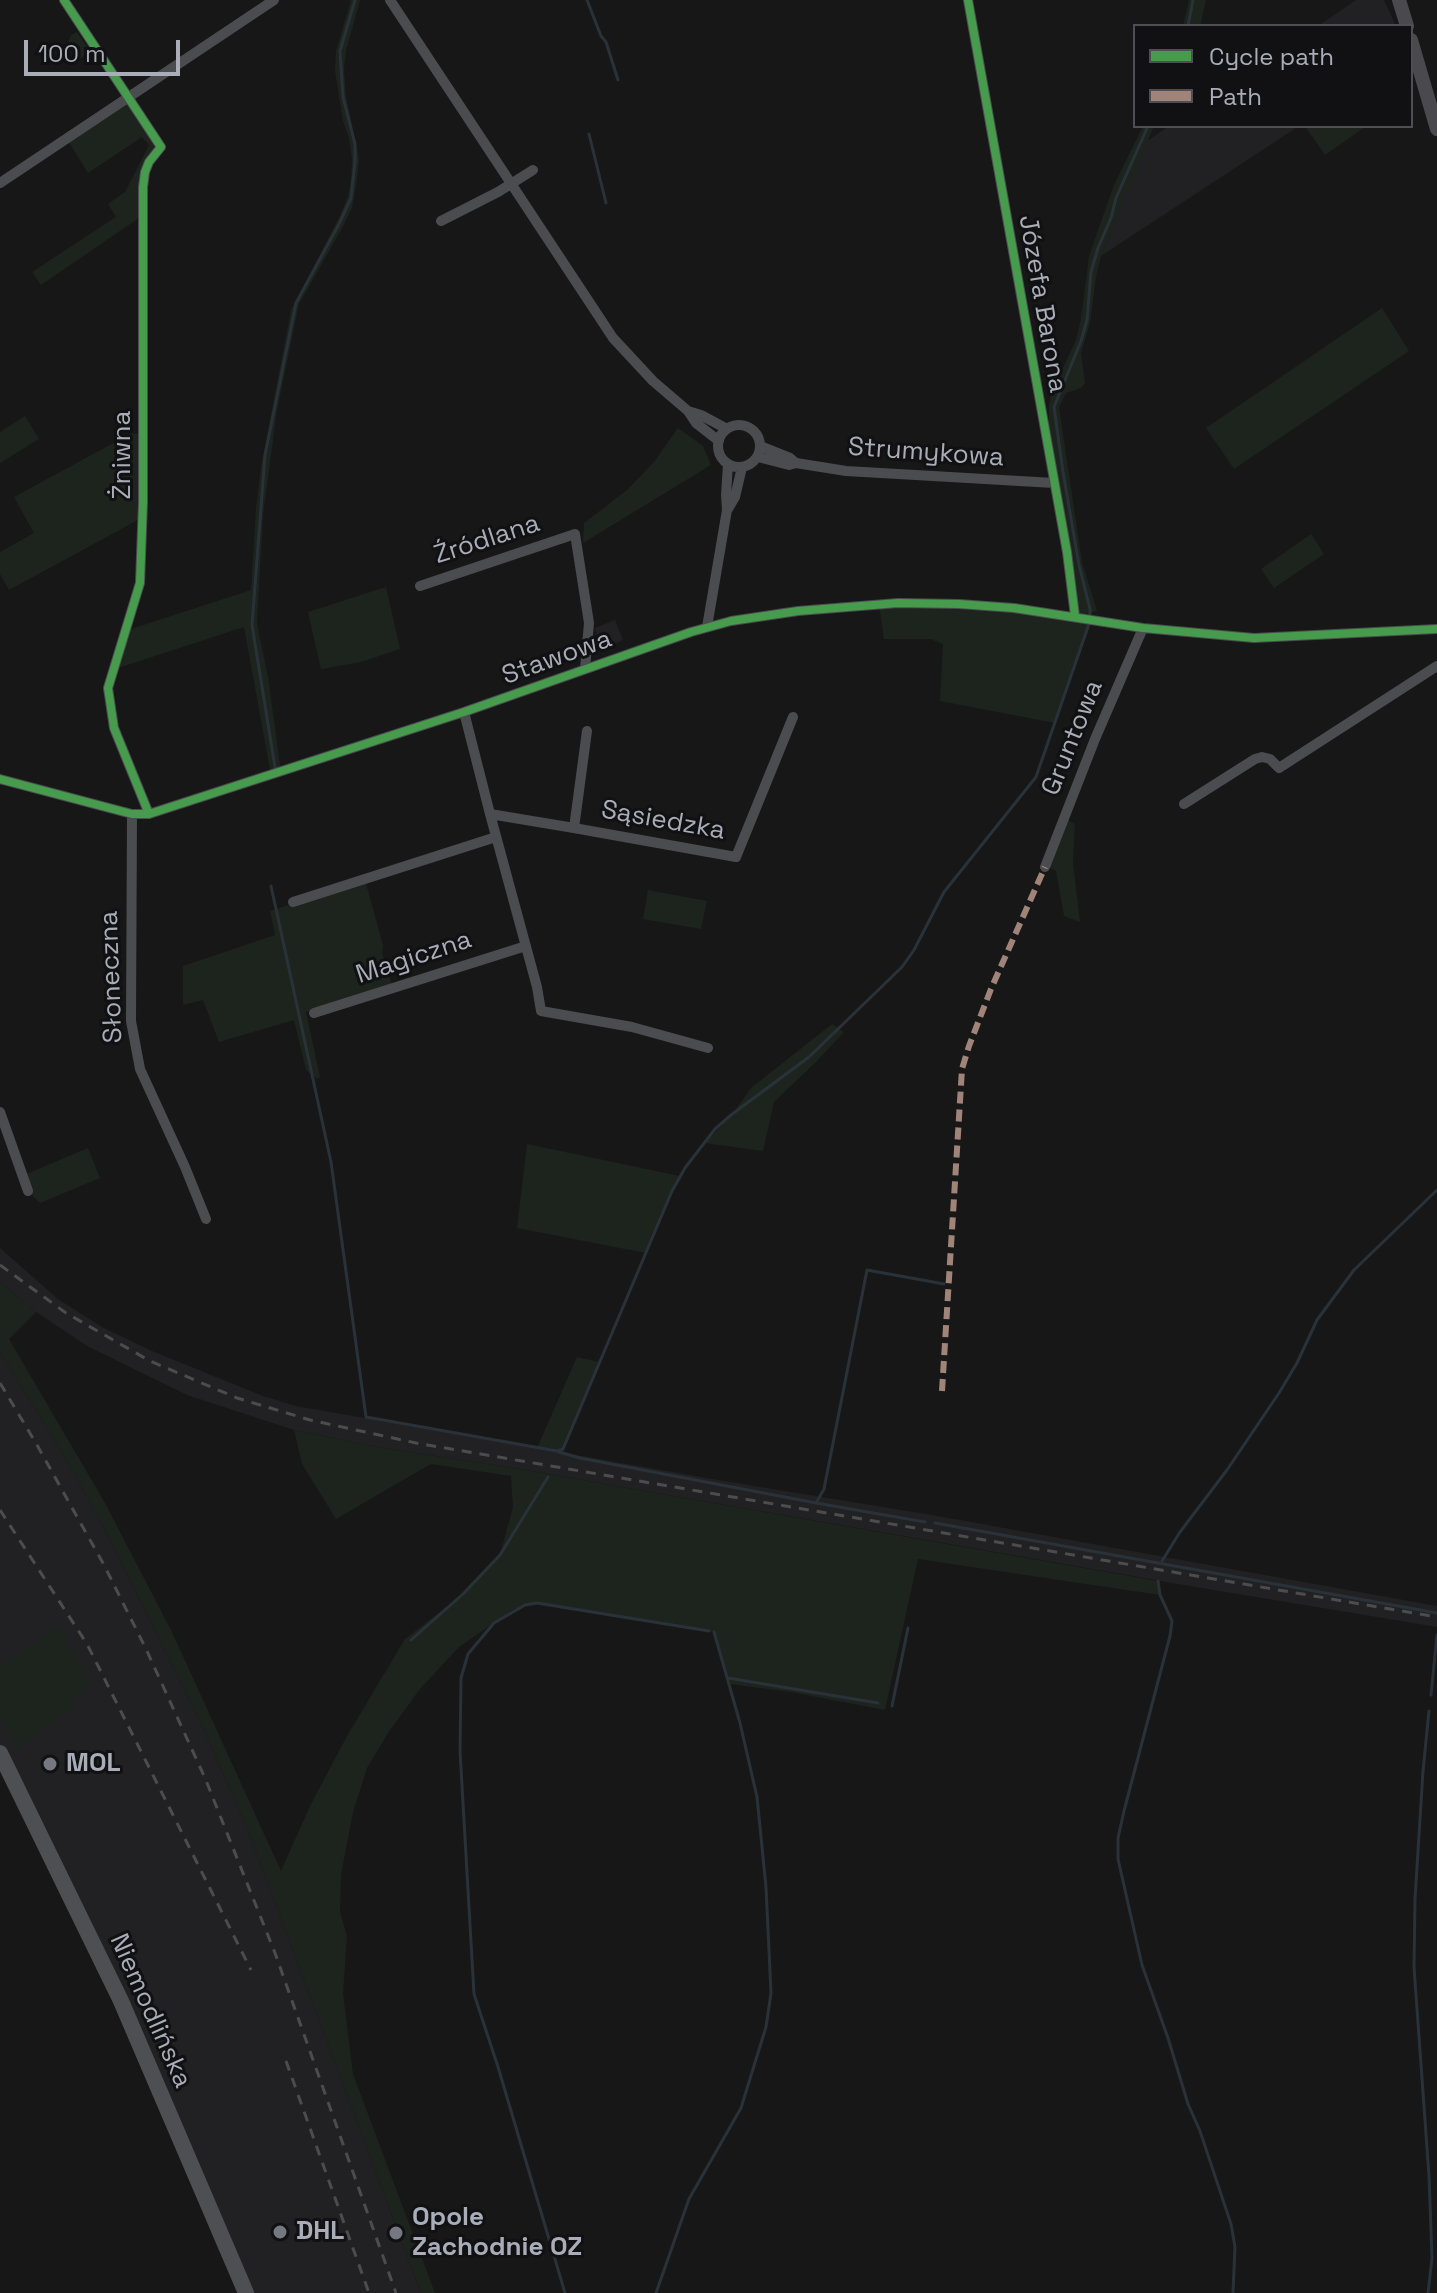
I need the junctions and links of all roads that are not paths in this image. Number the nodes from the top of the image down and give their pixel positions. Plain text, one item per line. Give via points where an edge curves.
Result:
1 (64, 0) edge
2 (274, 0) edge
3 (390, 0) edge
4 (968, 0) edge
5 (1399, 0) edge
6 (1406, 24) edge
7 (1413, 47) edge
8 (129, 98) junction
9 (1437, 129) edge
10 (533, 170) dead end
11 (0, 183) edge
12 (511, 184) junction
13 (441, 221) dead end
14 (688, 411) junction
15 (727, 429) junction
16 (719, 441) junction
17 (759, 451) junction
18 (728, 464) junction
19 (742, 467) junction
20 (1054, 483) junction
21 (727, 510) junction
22 (420, 586) dead end
23 (1075, 616) junction
24 (707, 627) junction
25 (1143, 628) junction
26 (1437, 629) edge
27 (1437, 666) edge
28 (585, 669) junction
29 (464, 712) junction
30 (793, 717) dead end
31 (587, 731) dead end
32 (0, 779) edge
33 (1184, 804) dead end
34 (132, 814) junction
35 (149, 814) junction
36 (490, 814) junction
37 (574, 828) junction
38 (496, 837) junction
39 (1045, 867) dead end
40 (293, 902) dead end
41 (526, 946) junction
42 (314, 1013) dead end
43 (708, 1048) dead end
44 (0, 1112) edge
45 (28, 1191) dead end
46 (206, 1219) dead end
47 (0, 1753) edge
48 (246, 2293) edge

1 - 8 street
2 - 8 street
3 - 12 street
4 - 20 street, Józefa Barona
5 - 6 street
7 - 9 street
8 - 11 street
8 - 35 street, Żniwna via 161,147 149,162 143,187 140,583 108,688 114,728
10 - 12 street
12 - 13 street
12 - 14 street via 613,338
14 - 15 street
14 - 16 street
15 - 16 street
15 - 17 street via 751,429 759,439
16 - 18 street
17 - 19 street
17 - 20 street, Strumykowa via 789,465
18 - 19 street
18 - 21 street
19 - 21 street
20 - 23 street, Józefa Barona
21 - 24 street
22 - 28 street, Źródlana via 575,534 589,623
23 - 24 street, Stawowa via 898,603 798,611
23 - 25 street, Stawowa
24 - 28 street, Stawowa
25 - 26 street, Stawowa via 1254,638
25 - 39 street, Gruntowa
27 - 33 street via 1279,768 1270,759 1255,759
28 - 29 street, Stawowa
29 - 35 street, Stawowa
29 - 36 street
30 - 37 street, Sąsiedzka via 736,857
31 - 37 street, Sąsiedzka
32 - 34 street, Stawowa
34 - 35 street, Stawowa
34 - 46 street, Słoneczna via 131,1021 140,1069
36 - 37 street, Sąsiedzka
36 - 38 street
38 - 40 street
38 - 41 street
41 - 42 street, Magiczna
41 - 43 street via 541,1011 632,1027
44 - 45 street
47 - 48 main road, Niemodlińska via 121,2001

